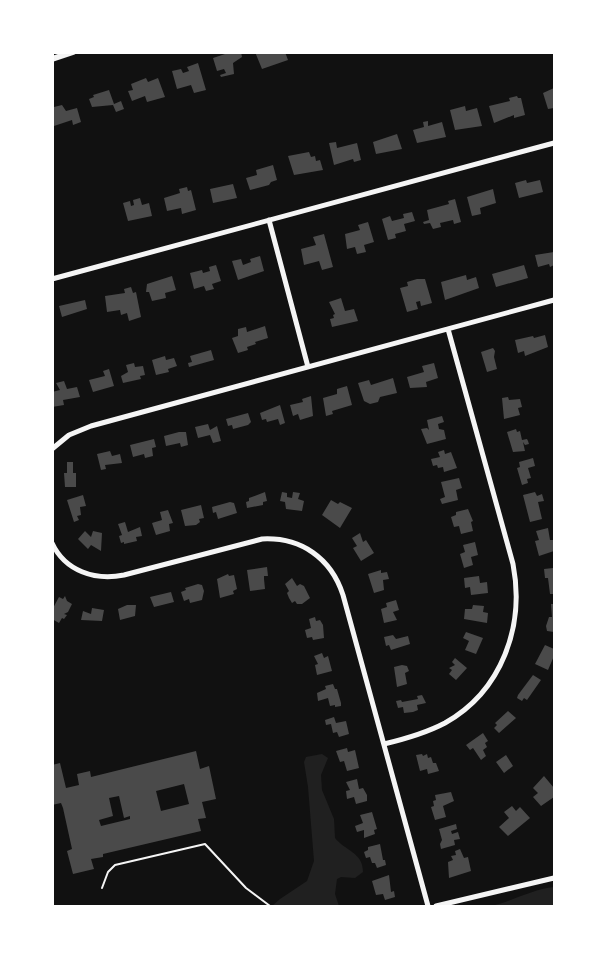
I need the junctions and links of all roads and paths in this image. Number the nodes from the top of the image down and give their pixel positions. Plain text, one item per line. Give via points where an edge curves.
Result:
1 (73, 52) edge
2 (52, 59) edge
3 (555, 143) edge
4 (269, 220) junction
5 (52, 279) edge
6 (555, 300) edge
7 (448, 330) junction
8 (308, 367) junction
9 (52, 449) edge
10 (53, 545) edge
11 (384, 744) junction
12 (555, 878) edge
13 (102, 888) dead end
14 (270, 906) edge
15 (428, 906) edge
16 (436, 906) edge

1 - 2 street
3 - 4 street
4 - 5 street
4 - 8 street
6 - 7 street
7 - 8 street
7 - 11 street via 513,564 516,619 500,667 469,706 432,729
8 - 9 street via 85,428
10 - 11 street via 70,566 104,577 258,539 282,540 310,549 329,567 341,590
11 - 15 street
12 - 16 street
13 - 14 path via 115,865 205,844 246,888

